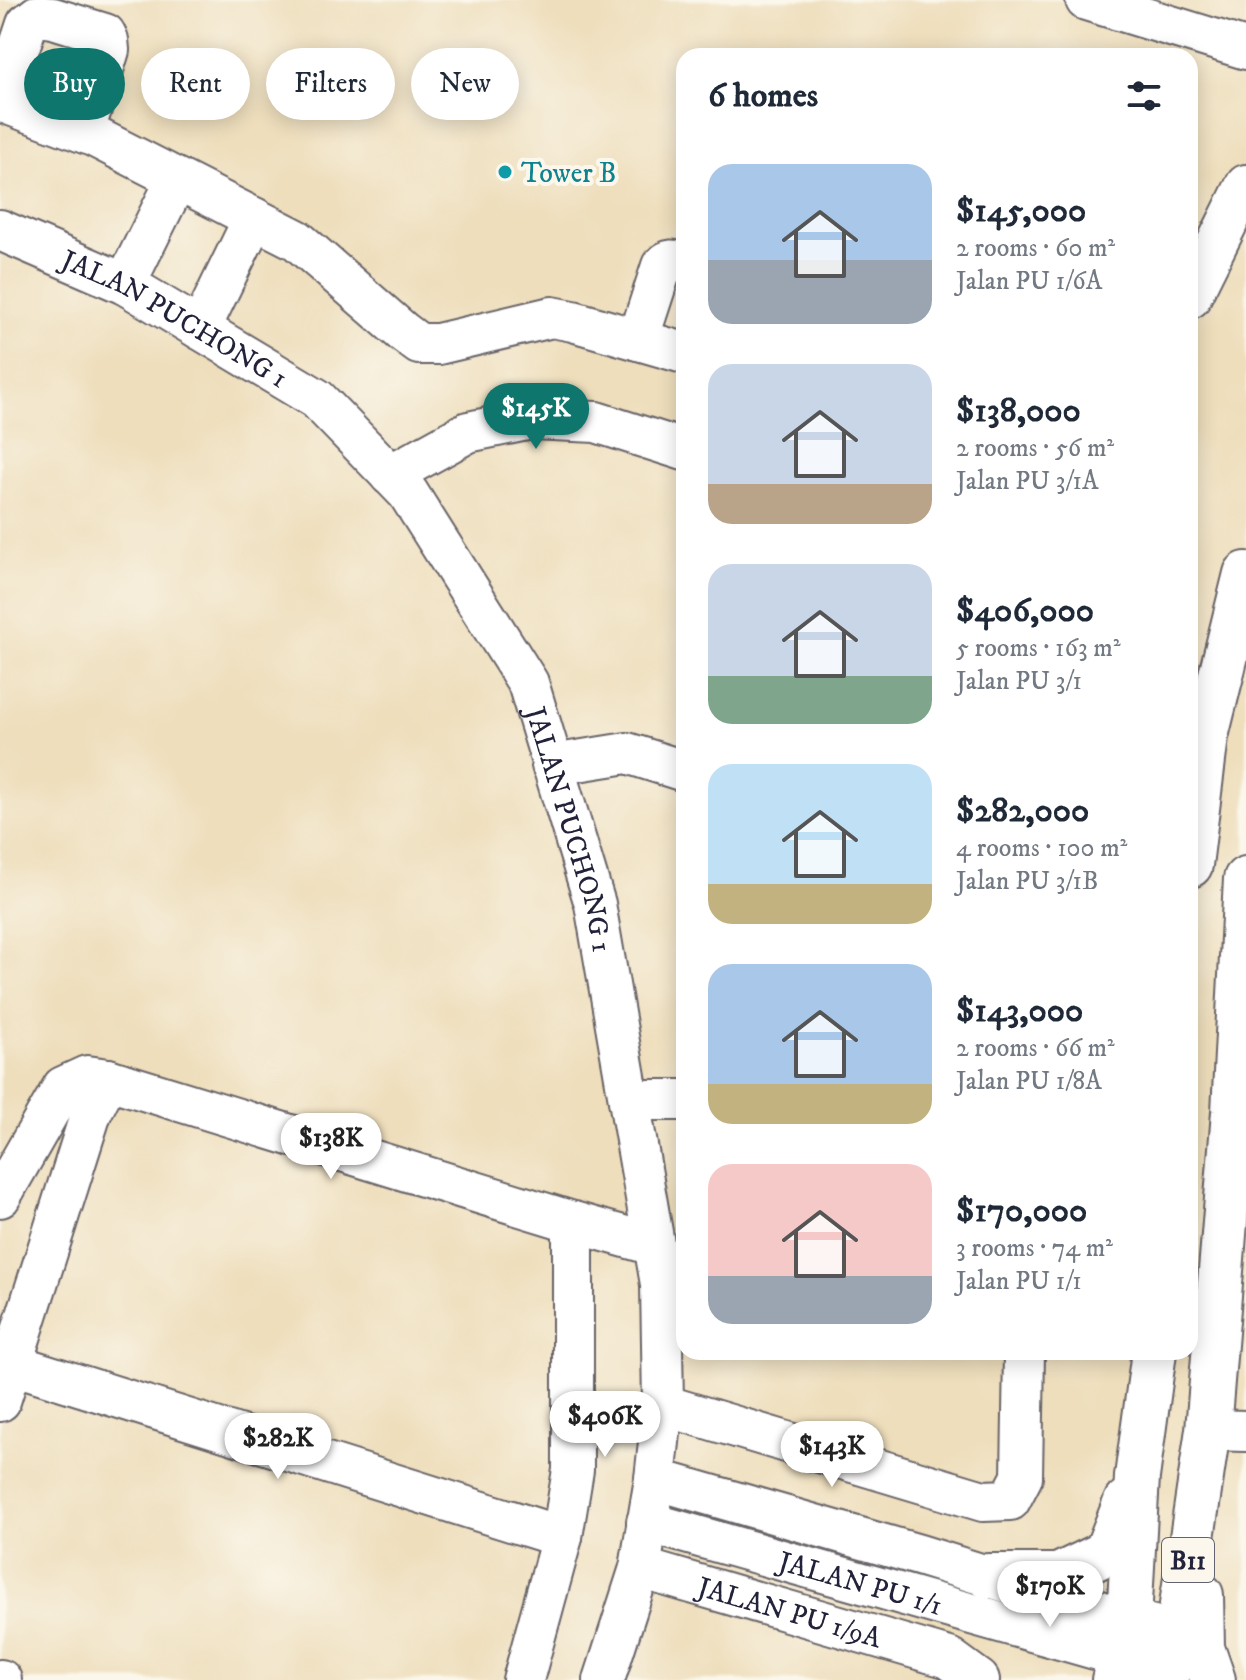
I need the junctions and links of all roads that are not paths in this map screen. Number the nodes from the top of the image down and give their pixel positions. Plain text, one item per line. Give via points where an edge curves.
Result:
1 (1086, 0) edge
2 (1246, 49) edge
3 (0, 102) edge
4 (84, 132) junction
5 (177, 179) junction
6 (1246, 185) edge
7 (254, 218) junction
8 (0, 230) edge
9 (676, 260) edge
10 (1198, 282) edge
11 (125, 284) junction
12 (200, 329) junction
13 (638, 340) junction
14 (676, 351) edge
15 (676, 447) edge
16 (390, 475) junction
17 (1246, 574) edge
18 (552, 765) junction
19 (676, 768) edge
20 (1198, 800) edge
21 (1246, 879) edge
22 (108, 1079) junction
23 (629, 1100) junction
24 (676, 1100) edge
25 (1240, 1112) edge
26 (0, 1197) edge
27 (573, 1222) junction
28 (654, 1245) junction
29 (1024, 1360) edge
30 (1153, 1360) edge
31 (6, 1383) edge
32 (663, 1405) junction
33 (1227, 1430) edge
34 (1137, 1477) junction
35 (655, 1479) junction
36 (1198, 1489) junction
37 (647, 1522) junction
38 (562, 1537) junction
39 (640, 1568) junction
40 (988, 1576) junction
41 (1121, 1652) edge
42 (1170, 1660) edge
43 (523, 1680) edge
44 (604, 1680) edge
45 (979, 1680) edge
46 (1213, 1680) edge

1 - 2 street
3 - 4 street
3 - 4 street via 27,24 37,16 105,34 109,50
4 - 5 street
5 - 7 street
5 - 11 street
6 - 10 street
7 - 12 street
7 - 13 street via 297,240 419,344 552,317
8 - 11 street, JALAN PUCHONG 1
9 - 13 street via 662,266
11 - 12 street, JALAN PUCHONG 1
12 - 16 street, JALAN PUCHONG 1 via 317,399
13 - 14 street
15 - 16 street via 596,422 532,419 468,432
16 - 18 street, JALAN PUCHONG 1 via 408,493 528,683
17 - 20 main road via 1206,736
18 - 19 street via 627,753
18 - 23 street, JALAN PUCHONG 1 via 595,904
21 - 25 main road, B11
22 - 26 street via 87,1076 63,1087
22 - 27 street
22 - 31 street via 91,1113
23 - 24 street
23 - 28 street, JALAN PUCHONG 1
25 - 33 main road, B11
27 - 28 street
27 - 38 street via 573,1470
28 - 32 street, JALAN PUCHONG 1 via 661,1284
29 - 32 street via 1022,1477 1010,1500 983,1501
30 - 34 main road, B11
31 - 38 street
32 - 35 street, JALAN PUCHONG 1
33 - 36 main road, B11
34 - 40 main road via 1106,1553 1058,1576
34 - 41 main road, B11
35 - 37 street, JALAN PUCHONG 1
35 - 40 street, JALAN PU 1/1
36 - 42 main road, B11
36 - 46 main road via 1202,1648
37 - 39 street, JALAN PUCHONG 1
37 - 41 street, JALAN PU 1/1
38 - 43 street
39 - 44 street, JALAN PUCHONG 1
39 - 45 street, JALAN PU 1/9A via 949,1658
40 - 41 street, JALAN PU 1/1
41 - 42 street, JALAN PU 1/1

